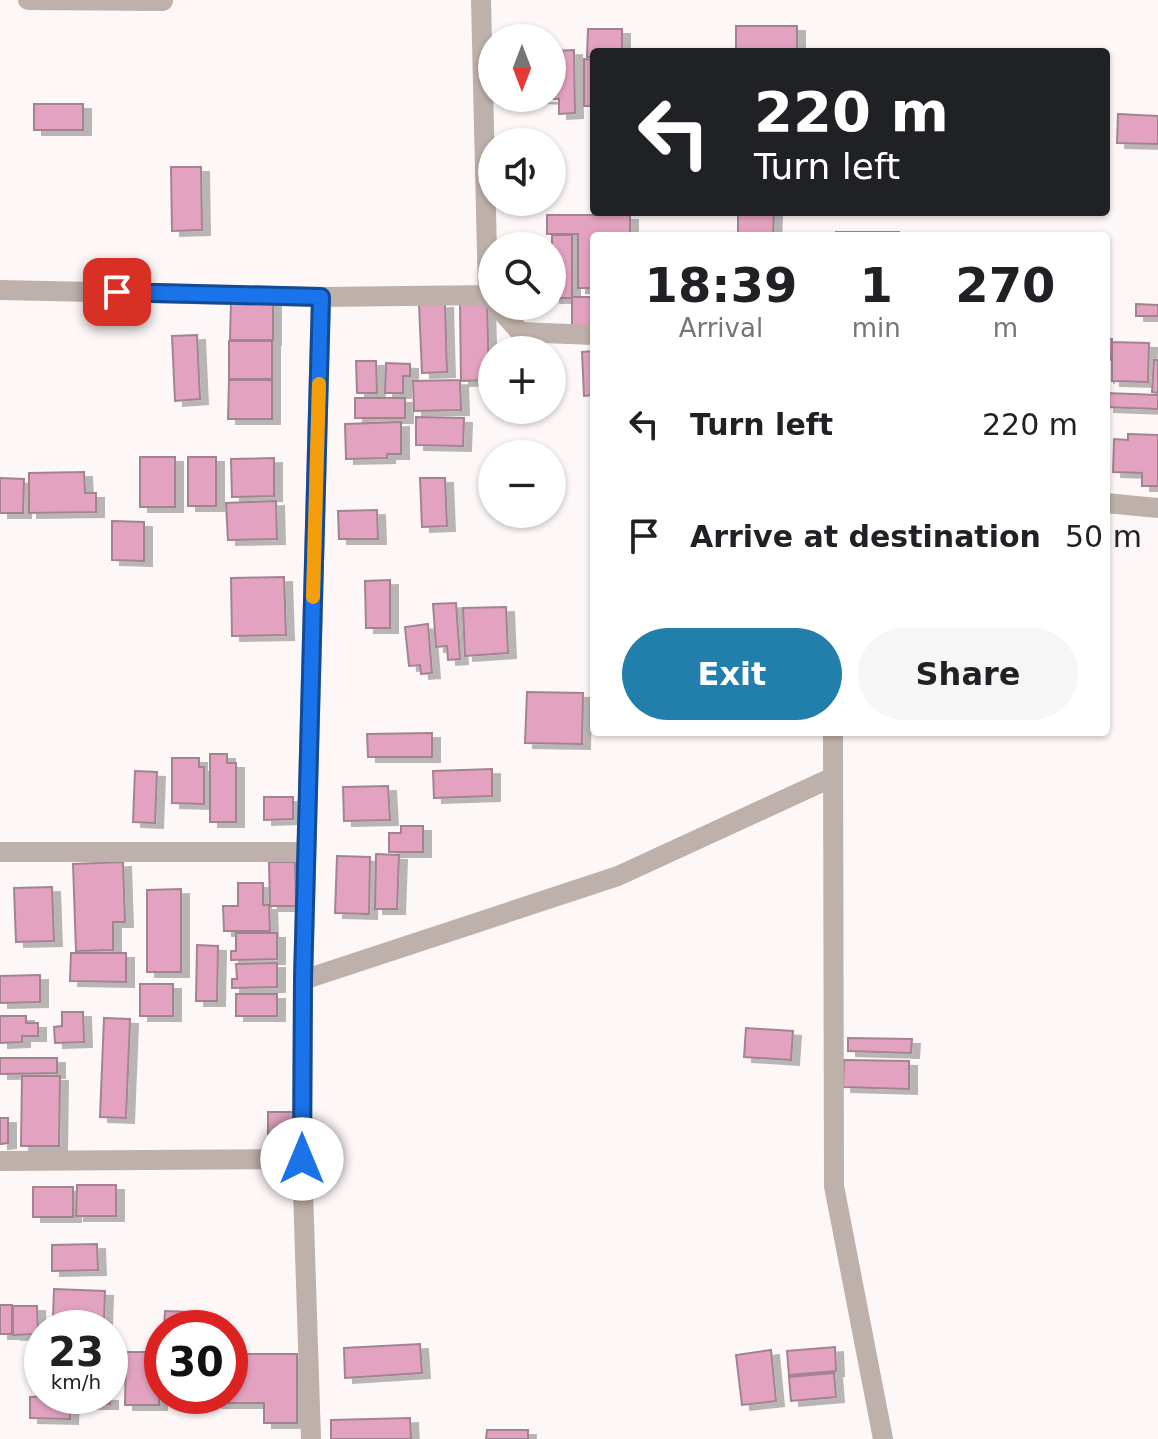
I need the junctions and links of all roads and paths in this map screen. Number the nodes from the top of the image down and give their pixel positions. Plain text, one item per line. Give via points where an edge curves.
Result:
1 (28, 0) edge
2 (481, 0) edge
3 (163, 1) edge
4 (490, 232) edge
5 (0, 290) edge
6 (321, 297) junction
7 (478, 300) edge
8 (510, 320) edge
9 (590, 335) edge
10 (1110, 503) edge
11 (1158, 508) edge
12 (833, 736) edge
13 (831, 778) junction
14 (0, 852) edge
15 (306, 852) junction
16 (303, 980) junction
17 (302, 1159) junction
18 (0, 1161) edge
19 (311, 1439) edge
20 (883, 1439) edge

1 - 3 street
2 - 4 street
5 - 6 street
6 - 7 street
6 - 15 street
8 - 9 street via 520,332
10 - 11 street
12 - 13 street
13 - 16 street via 618,876
13 - 20 street via 834,1186
14 - 15 street
15 - 16 street
16 - 17 street
17 - 18 street
17 - 19 street

